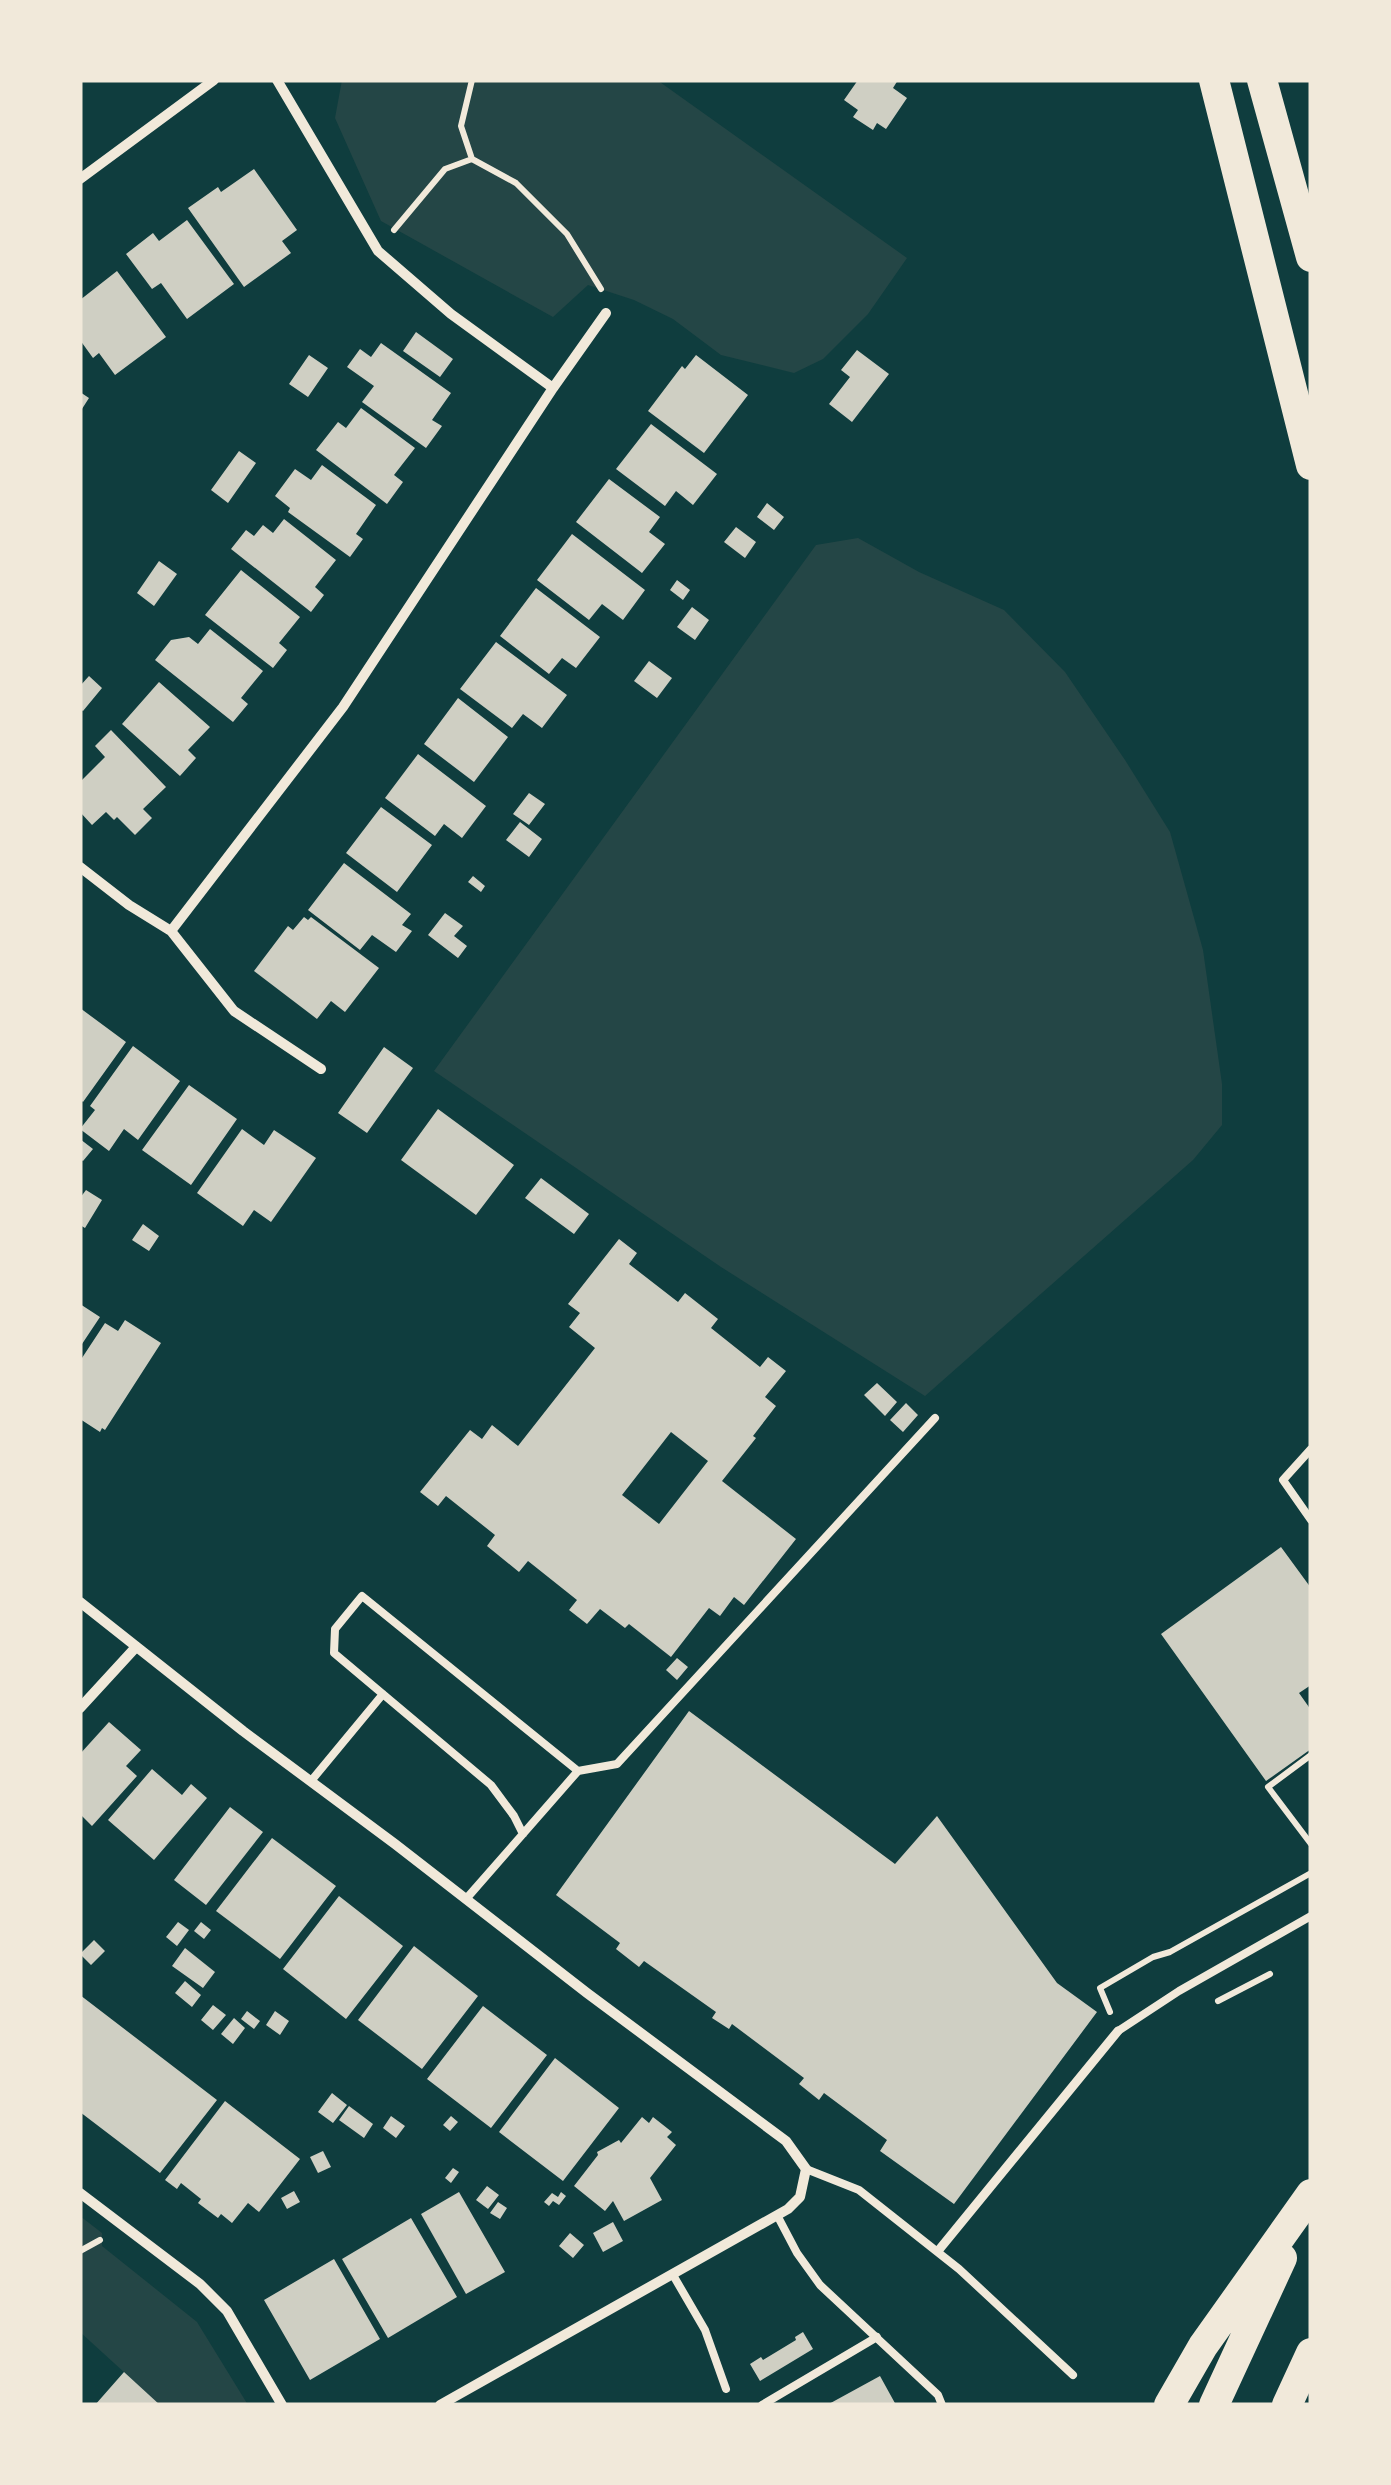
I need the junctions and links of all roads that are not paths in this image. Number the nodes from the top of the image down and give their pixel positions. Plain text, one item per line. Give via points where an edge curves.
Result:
1 (214, 80) edge
2 (276, 80) edge
3 (1214, 80) edge
4 (1262, 80) edge
5 (80, 179) edge
6 (1311, 258) edge
7 (606, 313) road end
8 (553, 388) junction
9 (1311, 466) edge
10 (80, 867) edge
11 (171, 932) junction
12 (321, 1069) dead end
13 (934, 1418) dead end
14 (1311, 1449) edge
15 (1311, 1520) edge
16 (80, 1602) edge
17 (136, 1647) junction
18 (383, 1694) junction
19 (80, 1708) edge
20 (578, 1770) junction
21 (311, 1781) junction
22 (522, 1834) junction
23 (466, 1899) junction
24 (1311, 1916) edge
25 (1118, 2031) joint
26 (806, 2169) junction
27 (80, 2193) edge
28 (1311, 2195) edge
29 (777, 2215) junction
30 (938, 2251) junction
31 (672, 2275) junction
32 (876, 2338) junction
33 (1311, 2354) edge
34 (1073, 2375) dead end
35 (726, 2389) dead end
36 (282, 2405) edge
37 (440, 2405) edge
38 (762, 2405) edge
39 (942, 2405) edge
40 (1169, 2405) edge
41 (1214, 2405) edge
42 (1287, 2405) edge

1 - 5 street
2 - 8 street via 378,251 450,314
3 - 9 highway
4 - 6 highway
7 - 8 street
8 - 11 street via 343,707
10 - 11 street
11 - 12 street via 234,1011
13 - 20 lane via 617,1764
14 - 15 lane via 1283,1480
16 - 17 street
17 - 19 street
17 - 21 street
18 - 20 lane via 334,1653 335,1629 362,1596
18 - 21 lane
18 - 22 lane via 491,1785
20 - 22 lane
21 - 23 street
22 - 23 lane
23 - 26 street via 786,2141
24 - 25 lane
25 - 30 street
26 - 29 street via 800,2198
26 - 30 lane via 859,2190
27 - 36 street via 214,2298
28 - 40 highway
28 - 41 highway
29 - 31 street
29 - 32 lane via 806,2268
30 - 34 lane
31 - 35 lane via 704,2330
31 - 37 street
32 - 38 lane
32 - 39 lane
33 - 42 highway

